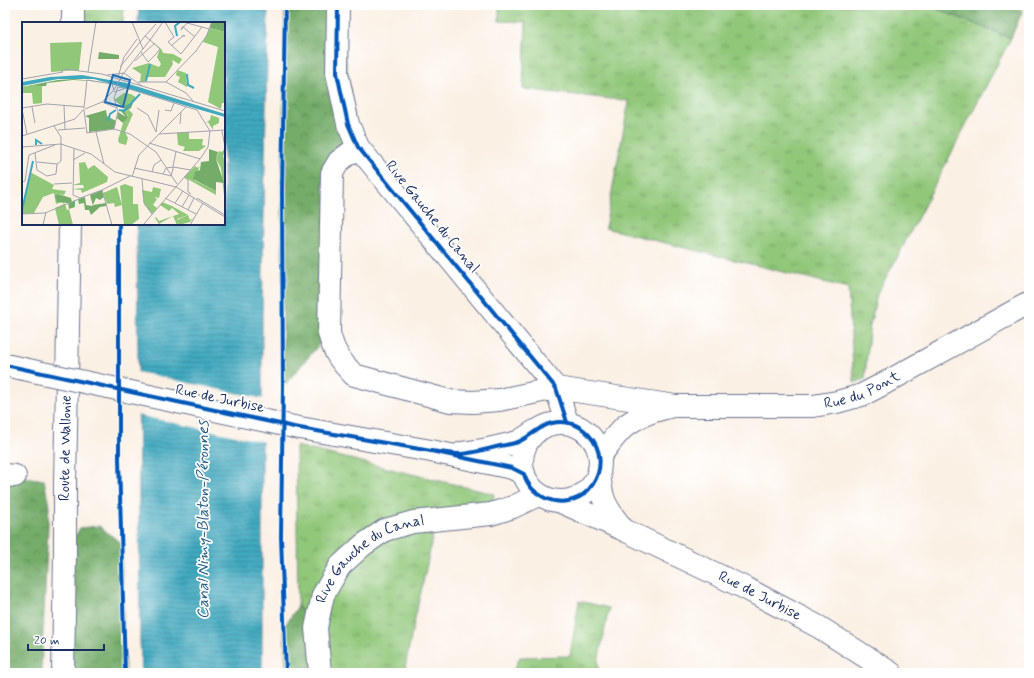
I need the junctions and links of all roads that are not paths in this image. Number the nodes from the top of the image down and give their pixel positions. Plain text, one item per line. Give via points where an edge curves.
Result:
1 (73, 5) edge
2 (338, 5) edge
3 (73, 22) edge
4 (358, 147) junction
5 (70, 225) edge
6 (1029, 303) edge
7 (12, 366) edge
8 (556, 388) junction
9 (676, 406) junction
10 (568, 422) junction
11 (538, 429) junction
12 (431, 451) junction
13 (600, 463) junction
14 (524, 474) junction
15 (538, 495) junction
16 (561, 502) junction
17 (622, 529) junction
18 (63, 673) edge
19 (320, 673) edge
20 (891, 673) edge

1 - 3 street
2 - 4 street, Rive Gauche du Canal via 337,73 348,124
4 - 8 street, Rive Gauche du Canal
4 - 8 street via 339,161 332,173 329,333 333,349 343,364 354,375 450,401 499,400
5 - 18 street, Route de Wallonie
6 - 9 street, Rue du Pont via 862,395 813,406
7 - 12 street, Rue de Jurbise, bridge via 294,427
8 - 9 street
8 - 10 street, Rive Gauche du Canal
9 - 13 street via 654,410 622,428
10 - 11 street via 552,423
10 - 13 street via 588,433 596,444
11 - 12 street via 518,442 484,450 461,454
11 - 14 street via 528,439 522,455
12 - 14 street via 512,468
13 - 16 street via 594,483 584,494
13 - 17 street via 602,497
14 - 15 street via 526,482
15 - 16 street
15 - 19 street, Rive Gauche du Canal via 491,514 413,522 385,530 363,545 340,566 322,595 316,628
16 - 17 street, Rue de Jurbise
17 - 20 street, Rue de Jurbise via 820,627

